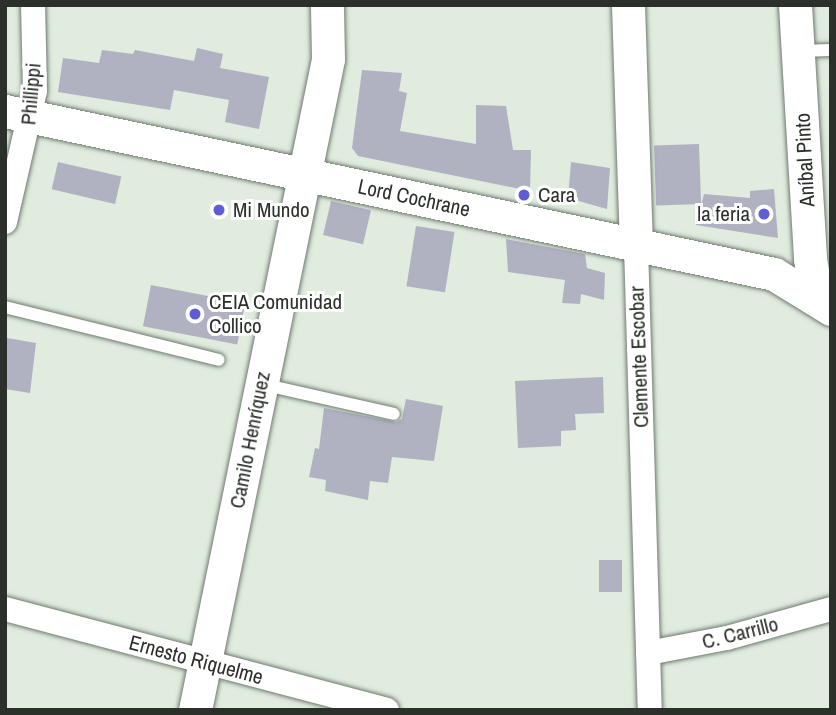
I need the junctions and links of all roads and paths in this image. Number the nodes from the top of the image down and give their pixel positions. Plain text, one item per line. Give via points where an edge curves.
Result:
1 (33, 5) edge
2 (327, 5) edge
3 (628, 5) edge
4 (795, 5) edge
5 (815, 51) edge
6 (18, 114) edge
7 (304, 175) junction
8 (5, 222) edge
9 (636, 246) junction
10 (824, 303) edge
11 (5, 307) edge
12 (219, 360) dead end
13 (261, 384) junction
14 (394, 414) dead end
15 (5, 609) edge
16 (831, 609) edge
17 (648, 653) junction
18 (205, 663) junction
19 (311, 700) edge
20 (195, 710) edge
21 (387, 710) edge
22 (650, 710) edge

1 - 6 street, Phillippi via 36,91
2 - 7 street, Camilo Henríquez via 328,59
3 - 9 street, Clemente Escobar
4 - 5 street, Aníbal Pinto
5 - 10 street, Aníbal Pinto via 814,221
6 - 7 street, Lord Cochrane
6 - 8 street, Phillippi
7 - 9 street, Lord Cochrane
7 - 13 street, Camilo Henríquez
9 - 10 street, Lord Cochrane via 774,274
9 - 17 street, Clemente Escobar
11 - 12 lane
13 - 14 lane
13 - 18 street, Camilo Henríquez
15 - 18 street, Ernesto Riquelme
16 - 17 street, C. Carrillo via 727,638
17 - 22 street, Clemente Escobar
18 - 19 street, Ernesto Riquelme
18 - 20 street, Camilo Henríquez
19 - 21 street, Ernesto Riquelme

